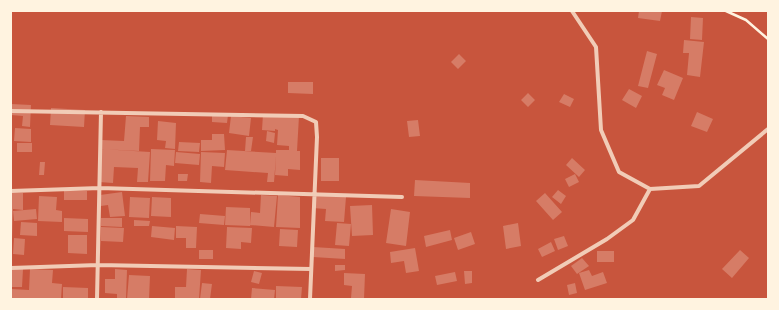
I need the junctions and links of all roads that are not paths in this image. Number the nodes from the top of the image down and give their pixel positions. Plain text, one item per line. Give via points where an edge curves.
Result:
1 (572, 11) edge
2 (11, 111) edge
3 (101, 112) junction
4 (768, 129) edge
5 (100, 188) junction
6 (650, 189) junction
7 (11, 191) edge
8 (315, 194) junction
9 (402, 197) dead end
10 (98, 265) junction
11 (11, 268) edge
12 (311, 269) junction
13 (538, 280) dead end
14 (97, 299) edge
15 (310, 299) edge

1 - 6 street via 596,47 601,130 619,172
2 - 3 street
3 - 5 street
3 - 8 street via 303,116 316,122 318,137
4 - 6 street via 699,186
5 - 7 street
5 - 8 street
5 - 10 street
6 - 13 street via 633,220 607,239
8 - 9 street
8 - 12 street
10 - 11 street
10 - 12 street
10 - 14 street
12 - 15 street

